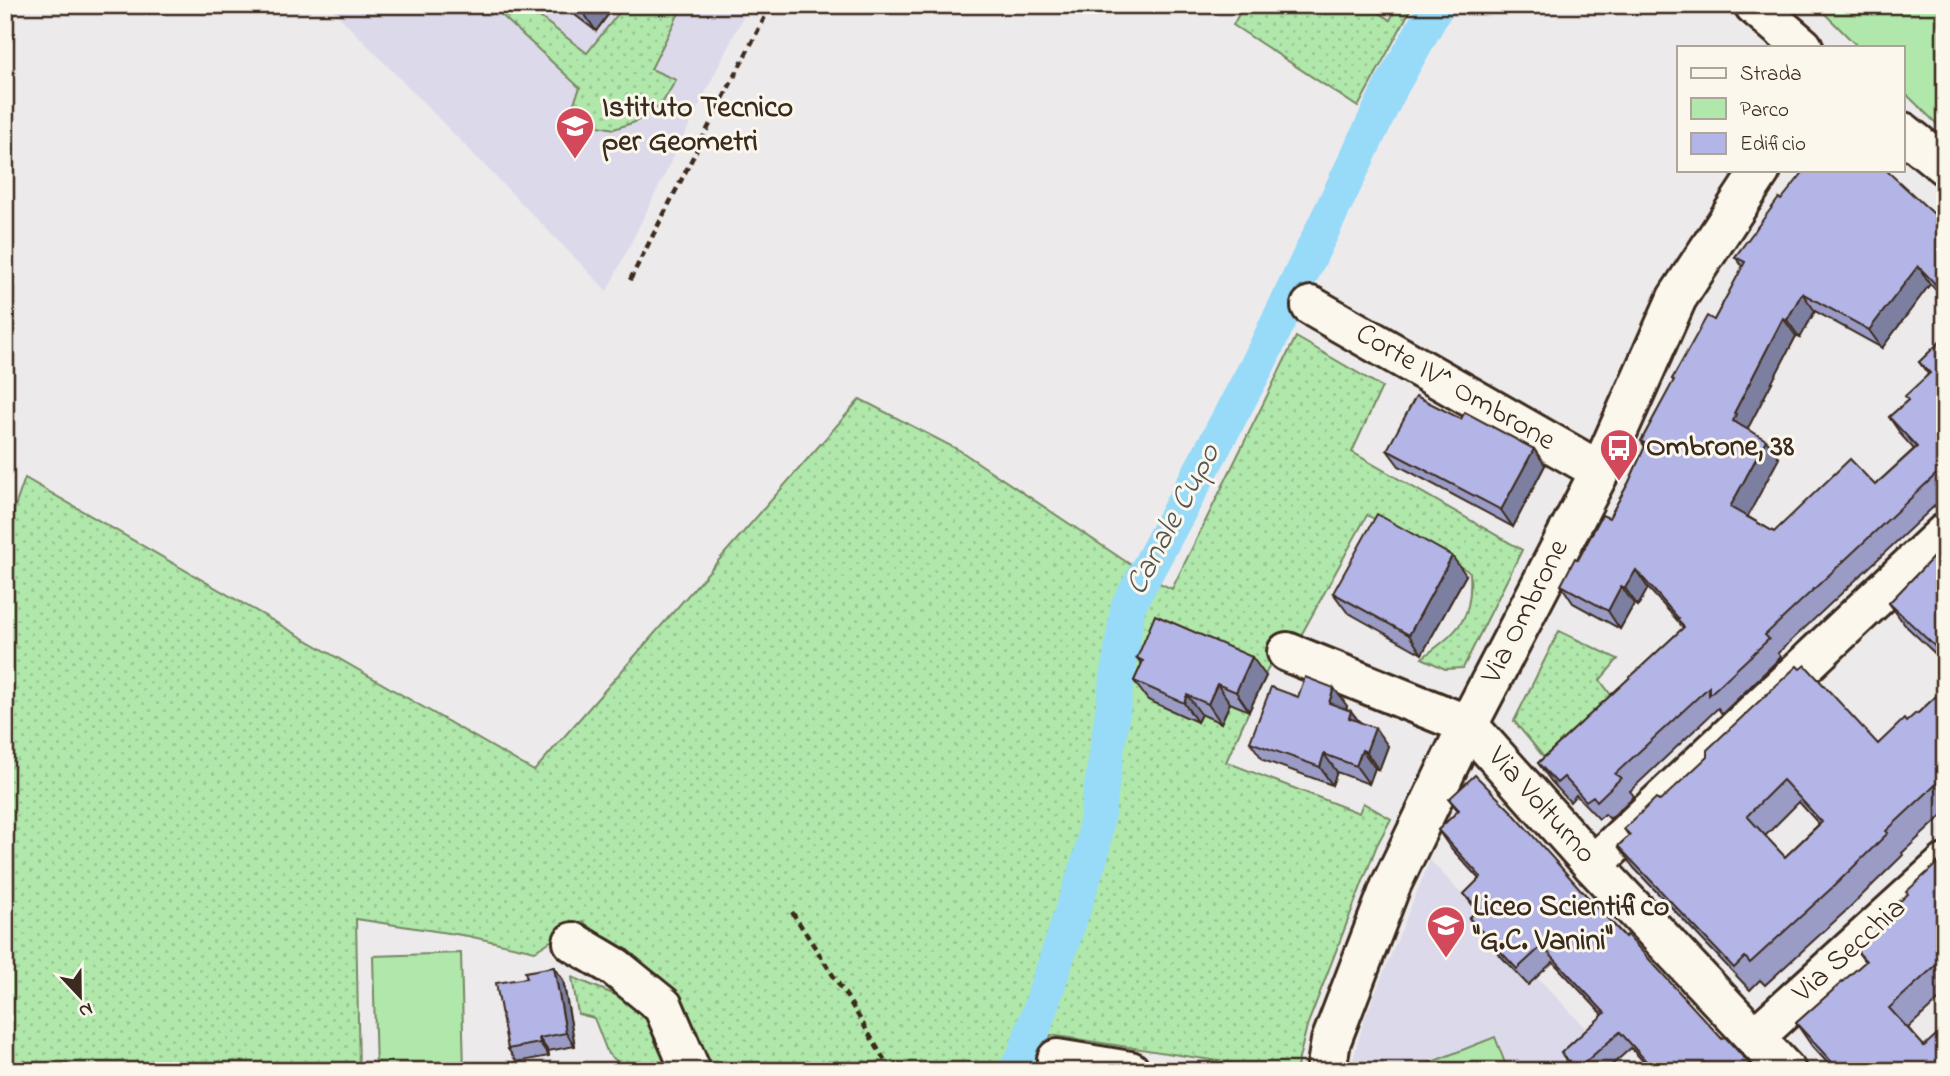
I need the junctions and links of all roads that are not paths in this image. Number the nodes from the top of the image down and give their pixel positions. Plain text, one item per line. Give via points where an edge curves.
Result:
1 (1754, 5) edge
2 (1802, 46) edge
3 (1904, 133) edge
4 (1945, 166) edge
5 (1761, 172) edge
6 (1311, 306) dead end
7 (1600, 471) junction
8 (1945, 533) edge
9 (1287, 652) dead end
10 (1468, 724) junction
11 (1593, 864) junction
12 (1945, 864) edge
13 (573, 942) dead end
14 (1755, 1037) junction
15 (1057, 1059) dead end
16 (691, 1071) edge
17 (1130, 1071) edge
18 (1326, 1071) edge
19 (1786, 1071) edge

1 - 2 street
3 - 4 street
5 - 7 street, Via Ombrone via 1677,299
6 - 7 street, Corte IV^ Ombrone
7 - 10 street, Via Ombrone
8 - 11 street
9 - 10 street
10 - 11 street, Via Volturno
10 - 18 street, Via Ombrone via 1391,885 1331,1041
11 - 14 street, Via Volturno
12 - 14 street, Via Secchia
13 - 16 street via 615,967 663,1006
14 - 19 street, Via Volturno
15 - 17 street

